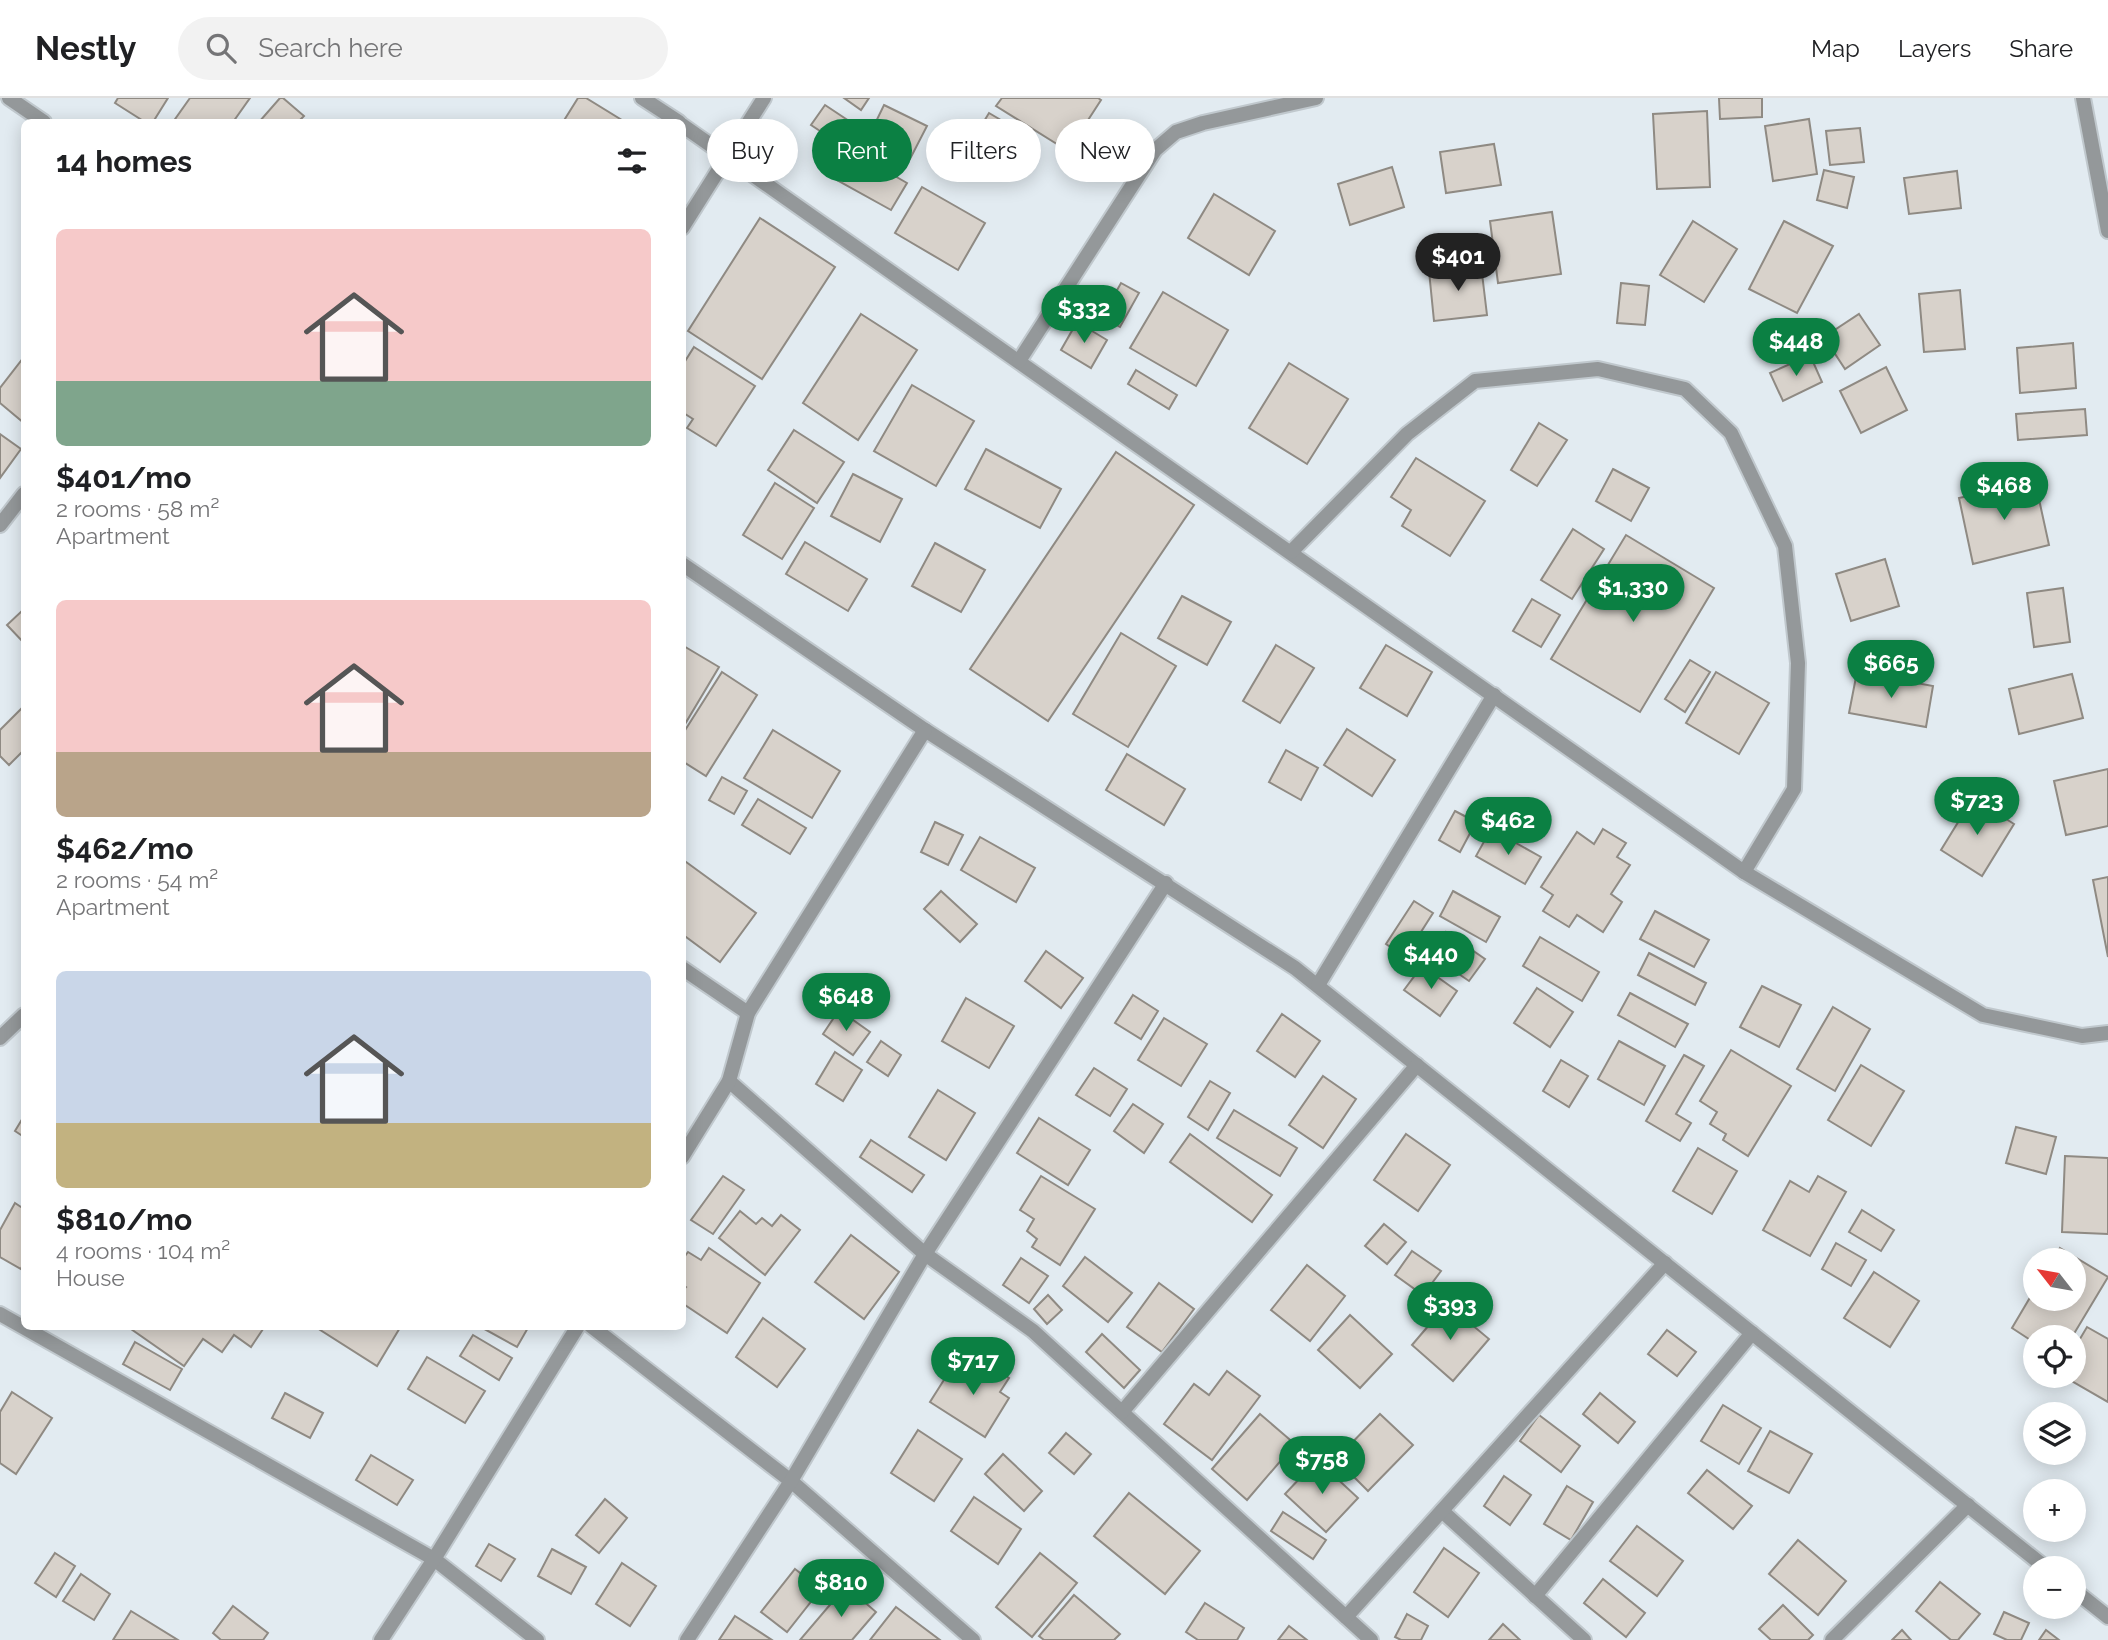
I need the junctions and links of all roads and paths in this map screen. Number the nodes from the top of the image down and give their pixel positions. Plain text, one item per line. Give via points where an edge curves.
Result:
1 (9, 98) edge
2 (642, 98) edge
3 (764, 98) edge
4 (1316, 98) edge
5 (2083, 98) edge
6 (40, 119) edge
7 (674, 119) edge
8 (751, 119) edge
9 (686, 127) edge
10 (707, 142) edge
11 (711, 182) edge
12 (765, 182) edge
13 (686, 222) edge
14 (2108, 231) edge
15 (1018, 361) junction
16 (21, 498) edge
17 (1, 522) edge
18 (1290, 552) junction
19 (686, 567) edge
20 (1494, 695) junction
21 (925, 730) junction
22 (1744, 872) junction
23 (1166, 883) junction
24 (686, 971) edge
25 (1318, 985) junction
26 (748, 1013) junction
27 (21, 1018) edge
28 (2108, 1032) edge
29 (0, 1038) edge
30 (1417, 1065) junction
31 (729, 1081) junction
32 (686, 1151) edge
33 (925, 1254) junction
34 (1665, 1263) junction
35 (0, 1314) edge
36 (21, 1326) edge
37 (28, 1330) edge
38 (576, 1330) edge
39 (596, 1330) edge
40 (1752, 1333) junction
41 (1122, 1412) junction
42 (791, 1481) junction
43 (1968, 1505) junction
44 (1442, 1511) junction
45 (2031, 1556) edge
46 (434, 1559) junction
47 (1535, 1596) junction
48 (2086, 1600) edge
49 (1346, 1617) junction
50 (2108, 1617) edge
51 (381, 1640) edge
52 (537, 1640) edge
53 (687, 1640) edge
54 (973, 1640) edge
55 (1371, 1640) edge
56 (1584, 1640) edge
57 (1832, 1640) edge

1 - 6 street
2 - 7 street
3 - 8 street
4 - 15 street via 1203,123 1176,132 1155,150
5 - 14 street
9 - 10 street
11 - 13 street
12 - 15 street
15 - 18 street
16 - 17 street
18 - 20 street
18 - 22 street via 1408,433 1475,381 1598,369 1685,389 1731,433 1785,546 1798,663 1794,789
19 - 21 street
20 - 22 street
20 - 25 street
21 - 23 street
21 - 26 street
22 - 28 street via 1983,1015 2082,1036
23 - 25 street
23 - 33 street
24 - 26 street
25 - 30 street
26 - 31 street
27 - 29 street
30 - 34 street
30 - 41 street
31 - 32 street
31 - 33 street
33 - 41 street via 1033,1331
33 - 42 street
34 - 40 street
34 - 44 street
35 - 36 street
37 - 46 street
38 - 46 street
39 - 42 street
40 - 43 street
40 - 47 street
41 - 49 street
42 - 53 street
42 - 54 street
43 - 45 street
43 - 57 street
44 - 47 street
44 - 49 street
46 - 51 street
46 - 52 street
47 - 56 street
48 - 50 street
49 - 55 street

